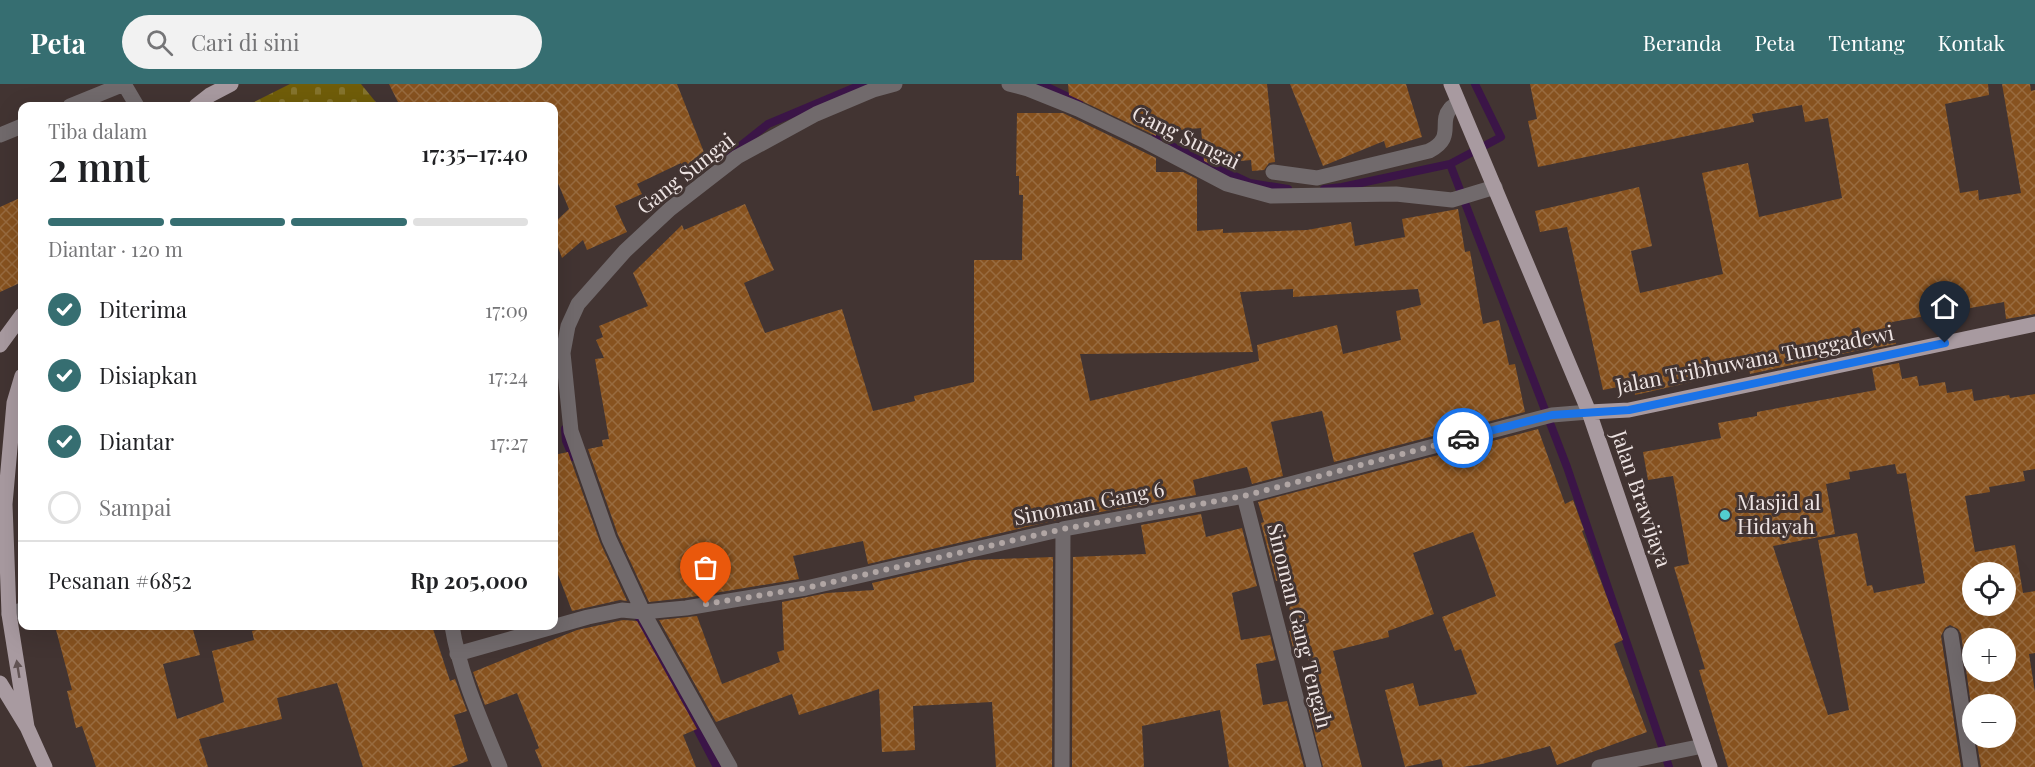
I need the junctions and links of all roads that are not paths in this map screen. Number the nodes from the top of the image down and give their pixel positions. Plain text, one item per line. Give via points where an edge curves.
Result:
1 (124, 84) edge
2 (231, 84) edge
3 (895, 84) edge
4 (1009, 84) edge
5 (1451, 84) edge
6 (80, 102) edge
7 (135, 102) edge
8 (201, 102) edge
9 (1458, 103) junction
10 (18, 128) edge
11 (0, 135) edge
12 (1273, 172) dead end
13 (1493, 182) junction
14 (18, 320) edge
15 (2035, 324) edge
16 (0, 345) edge
17 (18, 390) edge
18 (1589, 412) junction
19 (1244, 496) junction
20 (1063, 529) junction
21 (16, 612) edge
22 (643, 612) junction
23 (558, 625) edge
24 (453, 630) edge
25 (542, 630) edge
26 (1951, 635) dead end
27 (457, 654) junction
28 (0, 683) edge
29 (27, 727) junction
30 (1703, 746) junction
31 (45, 767) edge
32 (500, 767) edge
33 (730, 767) edge
34 (1062, 767) edge
35 (1314, 767) edge
36 (1599, 767) edge
37 (1710, 767) edge
38 (1971, 767) edge

1 - 6 street
1 - 7 street
2 - 8 main road
3 - 22 street, Gang Sungai via 816,114 737,157 670,209 578,304 568,326 563,353 571,430 609,539
4 - 13 street, Gang Sungai via 1078,109 1227,184 1271,196 1396,194 1452,200
5 - 9 main road, Jalan Brawijaya
9 - 12 street via 1447,114 1444,139 1429,151 1317,178
9 - 13 main road, Jalan Brawijaya
10 - 11 street
13 - 18 main road, Jalan Brawijaya
14 - 16 main road
15 - 18 main road, Jalan Tribhuwana Tunggadewi via 1629,410
17 - 21 main road via 5,504
18 - 19 street, Sinoman Gang 6 via 1545,417
18 - 30 main road, Jalan Brawijaya
19 - 20 street, Sinoman Gang 6
19 - 35 street, Sinoman Gang Tengah
20 - 22 street, Sinoman Gang 6 via 806,588
20 - 34 street
29 -> 21 main road
22 - 23 street, Sinoman Gang 6 via 621,610
22 - 33 street, Gang Sungai
24 - 27 street
25 - 27 street, Sinoman Gang 6
26 - 38 street
27 - 32 street
28 - 29 main road
29 - 31 main road
30 - 36 street
30 - 37 main road, Jalan Brawijaya

